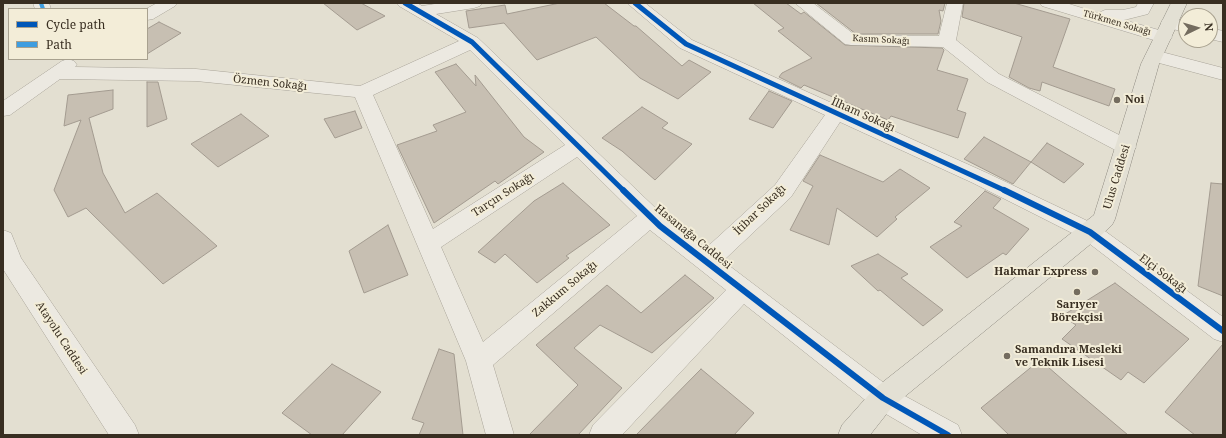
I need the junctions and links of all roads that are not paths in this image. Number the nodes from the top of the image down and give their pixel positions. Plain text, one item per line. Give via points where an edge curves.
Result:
1 (169, 3) edge
2 (474, 3) edge
3 (635, 3) edge
4 (803, 3) edge
5 (955, 3) edge
6 (1048, 3) edge
7 (1062, 3) edge
8 (1146, 3) edge
9 (1179, 3) edge
10 (413, 7) edge
11 (148, 14) edge
12 (1168, 36) edge
13 (472, 42) junction
14 (947, 42) junction
15 (75, 60) edge
16 (57, 74) junction
17 (1223, 74) edge
18 (362, 92) junction
19 (3, 110) edge
20 (836, 114) junction
21 (579, 146) junction
22 (1126, 147) junction
23 (651, 217) junction
24 (1090, 232) junction
25 (3, 239) edge
26 (428, 244) junction
27 (706, 262) junction
28 (742, 290) junction
29 (1223, 331) edge
30 (479, 361) junction
31 (883, 398) junction
32 (125, 435) edge
33 (500, 435) edge
34 (602, 435) edge
35 (852, 435) edge
36 (948, 435) edge

1 - 11 street
2 - 10 street
3 - 20 street, İlham Sokağı via 686,44
4 - 14 street, Kasım Sokağı via 851,40
5 - 14 street
6 - 12 street, Türkmen Sokağı
7 - 8 street via 1104,15 1124,15 1142,10
9 - 12 main road, Ulus Caddesi
10 - 13 street, Hasanağa Caddesi
12 - 17 street, Türkmen Sokağı
12 - 22 main road, Ulus Caddesi
13 - 18 street
13 - 21 street, Hasanağa Caddesi
14 - 22 street via 993,78
15 - 16 street
16 - 18 street, Özmen Sokağı via 196,75
16 - 19 street
18 - 26 street
20 - 24 street, İlham Sokağı via 980,178
20 - 27 street, İtibar Sokağı via 783,190
21 - 23 street, Hasanağa Caddesi
21 - 26 street, Tarçın Sokağı
22 - 24 main road, Ulus Caddesi via 1104,219
23 - 27 street, Hasanağa Caddesi
23 - 30 street, Zakkum Sokağı
24 - 29 street, Elçi Sokağı
24 - 31 main road, Ulus Caddesi
25 - 32 street, Atayolu Caddesi via 11,262
26 - 30 street
27 - 28 street, Hasanağa Caddesi
28 - 31 street, Hasanağa Caddesi
28 - 34 street
30 - 33 street
31 - 35 main road, Ulus Caddesi
31 - 36 street, Hasanağa Caddesi

